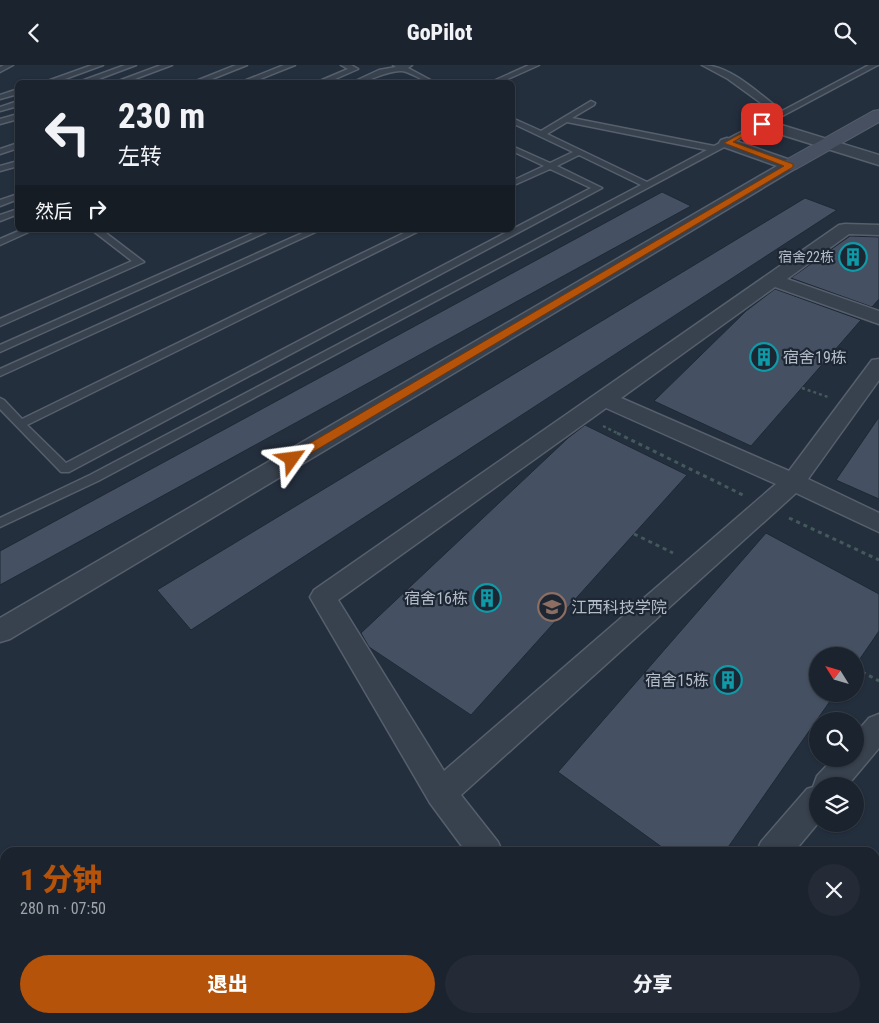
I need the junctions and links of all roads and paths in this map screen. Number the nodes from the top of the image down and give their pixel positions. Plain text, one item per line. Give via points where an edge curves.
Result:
1 (9, 65) edge
2 (99, 65) edge
3 (132, 65) edge
4 (168, 65) edge
5 (243, 65) edge
6 (291, 65) edge
7 (345, 65) edge
8 (535, 65) edge
9 (706, 65) edge
10 (874, 65) edge
11 (402, 66) edge
12 (82, 68) edge
13 (0, 69) edge
14 (52, 80) edge
15 (88, 80) edge
16 (125, 80) edge
17 (202, 80) edge
18 (250, 80) edge
19 (326, 80) edge
20 (362, 80) edge
21 (428, 80) edge
22 (499, 80) edge
23 (15, 92) edge
24 (0, 97) edge
25 (591, 103) dead end
26 (15, 104) edge
27 (0, 109) edge
28 (781, 114) junction
29 (879, 115) edge
30 (15, 117) edge
31 (565, 119) junction
32 (0, 122) edge
33 (515, 122) edge
34 (762, 124) junction
35 (542, 134) junction
36 (829, 145) junction
37 (15, 146) edge
38 (721, 146) junction
39 (515, 149) edge
40 (0, 151) edge
41 (578, 152) junction
42 (879, 160) edge
43 (15, 164) edge
44 (550, 165) junction
45 (790, 165) junction
46 (0, 169) edge
47 (515, 182) edge
48 (648, 185) junction
49 (15, 197) edge
50 (0, 203) edge
51 (15, 212) edge
52 (0, 218) edge
53 (879, 230) edge
54 (24, 232) edge
55 (99, 232) edge
56 (263, 232) edge
57 (312, 232) edge
58 (414, 232) edge
59 (515, 232) edge
60 (515, 232) edge
61 (0, 242) edge
62 (773, 280) junction
63 (879, 318) edge
64 (0, 323) edge
65 (0, 349) edge
66 (879, 365) edge
67 (0, 373) edge
68 (604, 399) junction
69 (0, 402) edge
70 (581, 415) junction
71 (20, 423) junction
72 (793, 482) junction
73 (766, 506) junction
74 (0, 523) edge
75 (879, 523) edge
76 (634, 534) dead end
77 (879, 560) edge
78 (698, 566) junction
79 (0, 631) edge
80 (864, 673) edge
81 (879, 681) edge
82 (879, 727) edge
83 (864, 744) edge
84 (845, 767) edge
85 (836, 777) edge
86 (441, 793) junction
87 (809, 810) edge
88 (482, 847) edge
89 (777, 847) edge

1 - 13 lane
2 - 12 lane
3 - 15 lane
4 - 16 lane
5 - 17 lane
6 - 18 lane
7 - 19 lane via 354,69
8 - 22 lane
9 - 28 lane via 731,77
10 - 28 lane
11 - 20 lane
11 - 21 lane
12 - 14 lane
23 - 24 lane
25 - 31 lane
26 - 27 lane
28 - 34 lane
29 - 36 street
30 - 32 lane
31 - 35 lane
31 - 38 lane
33 - 35 lane
34 - 36 street
34 - 38 lane
35 - 41 lane
36 - 42 street
36 - 45 street
37 - 40 lane
38 - 45 street
38 - 48 lane
39 - 44 lane
41 - 44 lane
41 - 48 lane
43 - 46 lane
44 - 47 lane
44 - 60 lane via 598,188
45 - 79 street
48 - 74 lane via 94,478
49 - 50 lane
51 - 52 lane
53 - 62 street via 845,229
54 - 61 lane
55 - 64 lane via 139,262
56 - 65 lane
57 - 67 lane
58 - 71 lane
59 - 71 lane via 65,469
62 - 63 street
62 - 68 street
66 - 72 street
68 - 70 street
68 - 72 street
69 - 71 lane
70 - 73 path
70 - 86 street via 324,597
72 - 73 street
72 - 75 street
73 - 77 path
73 - 78 street
76 - 78 path
78 - 86 street
80 - 81 path
82 - 83 street
84 - 85 street
86 - 88 street
87 - 89 street

